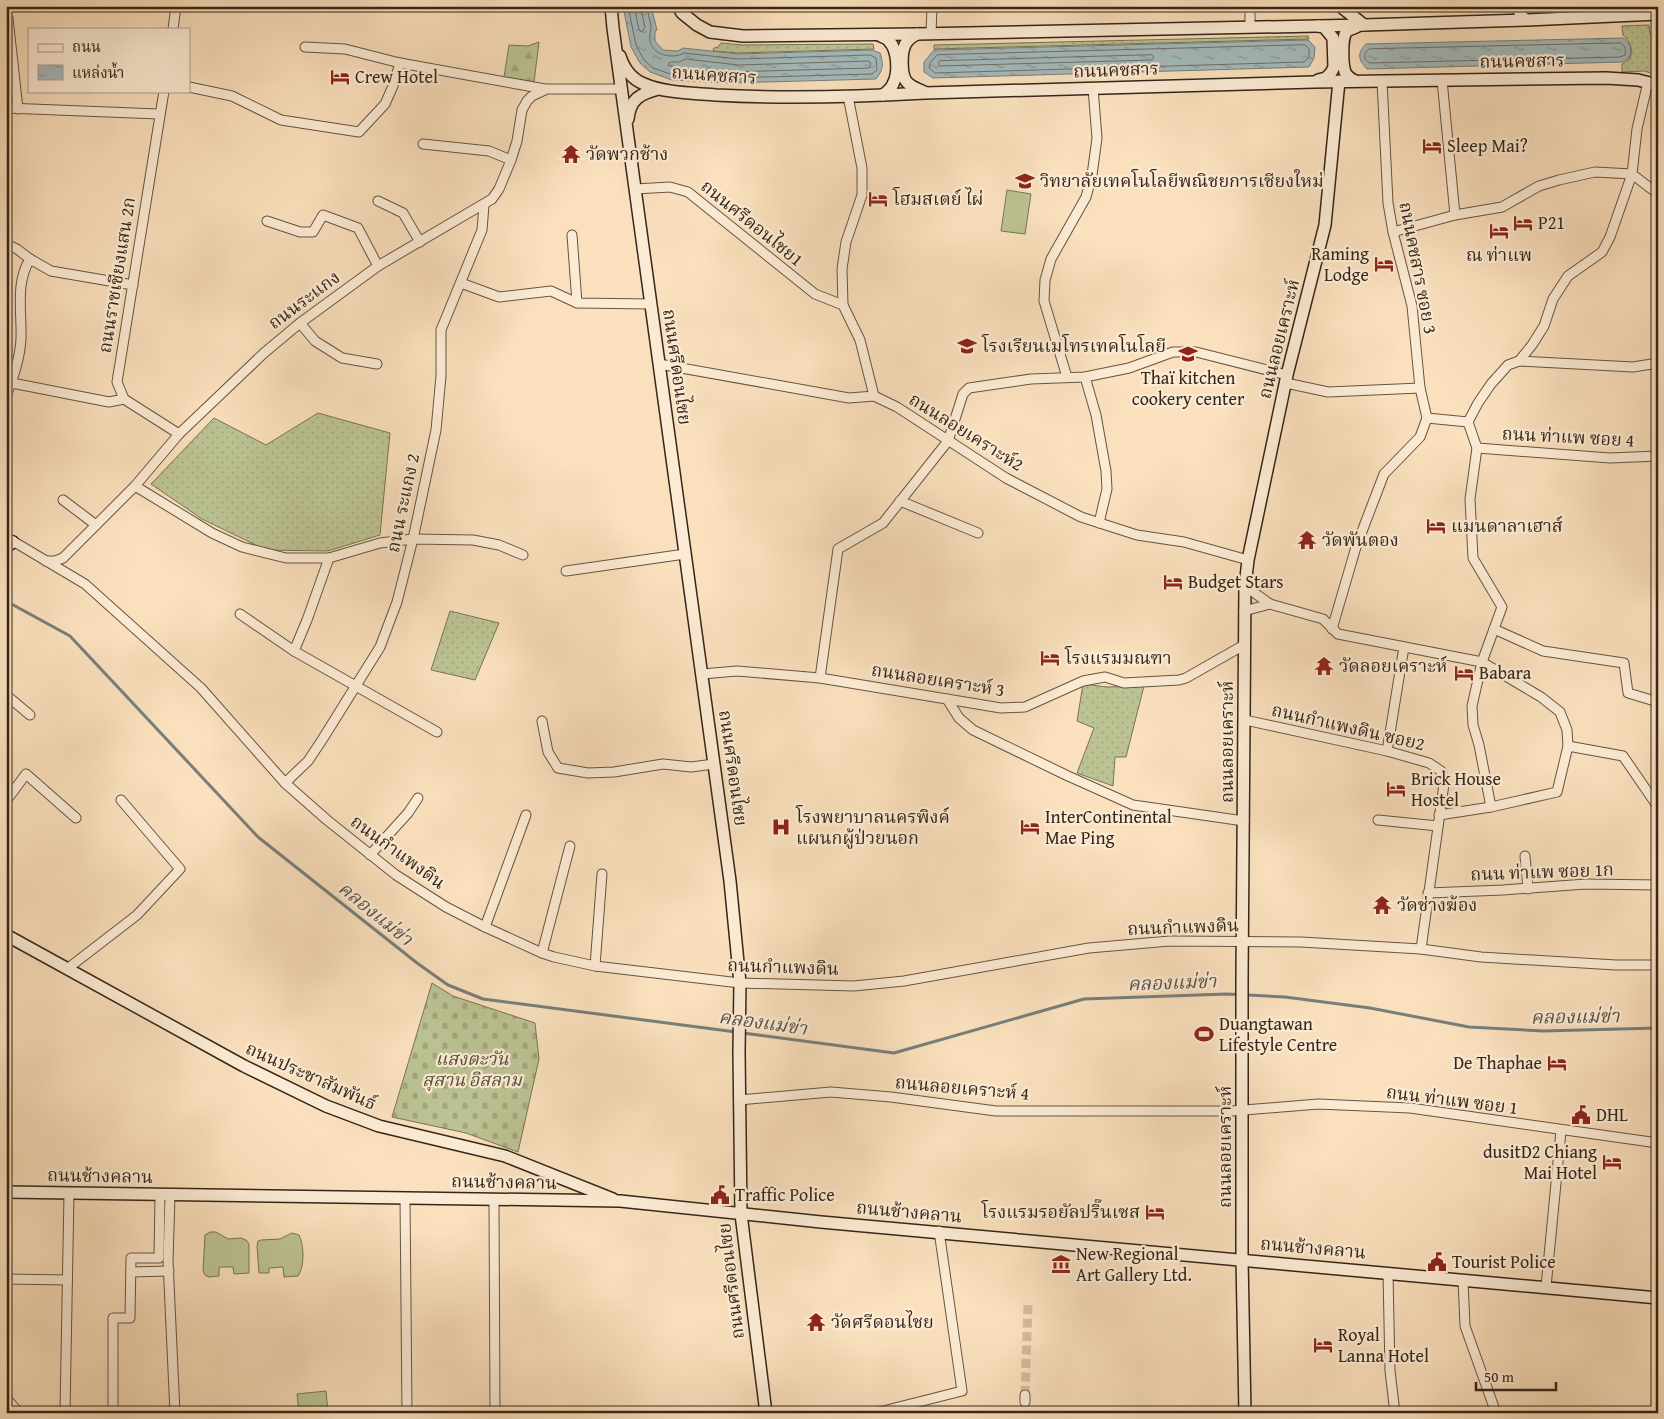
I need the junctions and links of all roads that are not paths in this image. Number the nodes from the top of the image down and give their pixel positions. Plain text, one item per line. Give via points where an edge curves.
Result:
1 (176, 6) edge
2 (611, 6) edge
3 (678, 6) edge
4 (932, 6) edge
5 (1250, 6) edge
6 (1340, 6) edge
7 (1513, 6) edge
8 (1593, 12) edge
9 (1658, 14) edge
10 (8, 18) dead end
11 (1527, 20) junction
12 (1364, 25) junction
13 (1250, 26) junction
14 (1314, 26) junction
15 (173, 28) edge
16 (613, 28) junction
17 (916, 34) junction
18 (931, 34) junction
19 (879, 35) junction
20 (304, 47) dead end
21 (400, 63) junction
22 (1442, 80) junction
23 (1338, 81) junction
24 (1355, 81) junction
25 (1382, 81) junction
26 (1314, 82) junction
27 (1653, 83) edge
28 (190, 87) edge
29 (660, 88) junction
30 (1093, 88) junction
31 (547, 89) junction
32 (622, 89) junction
33 (164, 92) edge
34 (926, 93) junction
35 (883, 95) junction
36 (848, 96) junction
37 (6, 108) edge
38 (18, 108) junction
39 (159, 114) junction
40 (628, 131) junction
41 (423, 144) dead end
42 (511, 160) junction
43 (1632, 174) junction
44 (635, 189) junction
45 (1658, 194) edge
46 (378, 201) dead end
47 (484, 205) junction
48 (1455, 215) junction
49 (267, 221) dead end
50 (1393, 232) junction
51 (572, 235) dead end
52 (420, 242) junction
53 (6, 244) edge
54 (30, 258) junction
55 (378, 266) junction
56 (461, 283) junction
57 (133, 286) junction
58 (577, 303) junction
59 (651, 304) junction
60 (843, 305) junction
61 (300, 323) junction
62 (1520, 361) junction
63 (1658, 363) edge
64 (377, 364) dead end
65 (659, 364) junction
66 (1067, 377) junction
67 (1086, 377) junction
68 (1286, 379) junction
69 (12, 383) junction
70 (1420, 388) junction
71 (6, 396) edge
72 (874, 396) junction
73 (124, 399) junction
74 (1427, 418) junction
75 (1468, 422) junction
76 (179, 434) junction
77 (948, 440) junction
78 (1477, 448) junction
79 (1658, 456) edge
80 (135, 486) junction
81 (63, 500) dead end
82 (900, 501) junction
83 (1099, 523) junction
84 (96, 525) junction
85 (978, 533) dead end
86 (413, 539) junction
87 (9, 542) edge
88 (685, 554) junction
89 (523, 555) dead end
90 (329, 558) junction
91 (1248, 560) junction
92 (46, 561) junction
93 (566, 571) dead end
94 (1245, 586) junction
95 (1270, 604) junction
96 (1244, 611) junction
97 (240, 614) dead end
98 (1332, 628) junction
99 (1494, 628) junction
100 (1244, 645) junction
101 (1404, 647) junction
102 (294, 651) junction
103 (1482, 662) junction
104 (702, 674) junction
105 (820, 678) junction
106 (355, 685) junction
107 (6, 696) edge
108 (947, 699) junction
109 (1658, 702) edge
110 (30, 715) dead end
111 (1245, 720) junction
112 (542, 721) dead end
113 (436, 732) dead end
114 (1568, 746) junction
115 (1387, 751) junction
116 (714, 764) junction
117 (285, 783) junction
118 (418, 798) dead end
119 (121, 800) dead end
120 (6, 801) edge
121 (1491, 807) junction
122 (1658, 807) edge
123 (526, 815) dead end
124 (1440, 815) junction
125 (76, 818) dead end
126 (1378, 820) dead end
127 (1244, 821) junction
128 (1438, 826) junction
129 (570, 846) dead end
130 (370, 855) junction
131 (1525, 856) dead end
132 (602, 874) dead end
133 (1658, 886) edge
134 (1528, 889) junction
135 (1428, 893) junction
136 (485, 926) junction
137 (6, 935) edge
138 (1242, 940) junction
139 (1421, 949) junction
140 (542, 953) junction
141 (1658, 964) edge
142 (595, 966) junction
143 (67, 969) junction
144 (740, 983) junction
145 (739, 1100) junction
146 (1242, 1111) junction
147 (1561, 1131) junction
148 (1658, 1143) edge
149 (6, 1192) edge
150 (69, 1193) junction
151 (165, 1195) junction
152 (405, 1198) junction
153 (494, 1200) junction
154 (620, 1202) junction
155 (741, 1214) junction
156 (939, 1231) junction
157 (1242, 1259) junction
158 (169, 1271) junction
159 (131, 1272) junction
160 (1388, 1273) junction
161 (6, 1279) edge
162 (67, 1280) junction
163 (1463, 1280) junction
164 (1546, 1287) junction
165 (1658, 1298) edge
166 (6, 1398) edge
167 (19, 1413) edge
168 (65, 1413) edge
169 (113, 1413) edge
170 (175, 1413) edge
171 (407, 1413) edge
172 (495, 1413) edge
173 (766, 1413) edge
174 (876, 1413) edge
175 (1245, 1413) edge
176 (1396, 1413) edge
177 (1496, 1413) edge

1 - 15 street
2 - 16 street
3 - 19 street via 697,25 724,35
4 - 18 street
5 - 13 street
6 - 12 street
7 - 11 street
8 - 9 street
8 - 11 street
10 - 38 street
11 - 12 street
12 - 14 street
12 - 24 street via 1348,30 1343,41 1345,72
13 - 14 street
13 - 18 street
14 - 26 street via 1324,27 1333,38 1334,67 1326,78
16 - 29 street, ถนนคชสาร via 622,63 630,76
16 - 32 street, ถนนศรีดอนไชย
17 - 18 street
17 - 19 street
17 - 34 street via 905,44 903,75 910,85
19 - 35 street via 889,40 896,64 894,83
20 - 21 street via 345,49
21 - 28 street via 385,104 359,132 281,120 232,96
21 - 31 street
22 - 25 street, ถนนคชสาร
22 - 27 street, ถนนคชสาร via 1606,78
22 - 48 street
23 - 24 street, ถนนคชสาร
23 - 26 street, ถนนคชสาร
23 - 68 street, ถนนลอยเคราะห์ via 1325,225
24 - 25 street, ถนนคชสาร
25 - 50 street, ถนนคชสาร ซอย 3 via 1388,203
26 - 30 street, ถนนคชสาร
27 - 43 street via 1637,129
29 - 36 street, ถนนคชสาร via 732,96
29 - 40 street, ถนนศรีดอนไชย via 640,95 633,103
30 - 34 street, ถนนคชสาร
30 - 66 street via 1097,138 1092,175 1086,197 1051,259 1045,280 1044,301
31 - 32 street
31 - 42 street, ถนนระแกง via 537,92 522,110
32 - 40 street, ถนนศรีดอนไชย
33 - 39 street, ถนนราชเชียงแสน 2ก
34 - 35 street, ถนนคชสาร
35 - 36 street, ถนนคชสาร
36 - 60 street via 862,168 862,195 846,242 842,269
37 - 38 street
38 - 39 street
39 - 57 street, ถนนราชเชียงแสน 2ก
40 - 44 street, ถนนศรีดอนไชย
41 - 42 street via 489,151
42 - 47 street, ถนนระแกง via 499,189
43 - 45 street
43 - 48 street via 1595,172 1559,180 1539,186 1502,207
43 - 62 street via 1602,252 1568,276 1553,299 1544,326
44 - 59 street, ถนนศรีดอนไชย
44 - 60 street, ถนนศรีดอนไชย1 via 670,187 688,192 815,294
46 - 52 street via 404,213
47 - 52 street, ถนนระแกง
47 - 56 street, ถนน ระแกง 2 via 482,230
48 - 50 street
49 - 55 street via 300,232 313,232 323,215 358,228
50 - 70 street, ถนนคชสาร ซอย 3 via 1412,306
51 - 58 street
52 - 55 street, ถนนระแกง
53 - 54 street
54 - 57 street via 51,271
54 - 69 street via 21,279 21,341
55 - 61 street, ถนนระแกง
56 - 58 street via 499,297 551,291
56 - 86 street, ถนน ระแกง 2 via 441,330 436,430
57 - 73 street, ถนนราชเชียงแสน 2ก via 117,382
58 - 59 street
59 - 65 street, ถนนศรีดอนไชย
60 - 72 street via 860,340
61 - 64 street via 316,341 342,358
61 - 76 street, ถนนระแกง
62 - 63 street via 1633,367
62 - 75 street via 1508,365 1491,384
65 - 72 street via 848,398
65 - 88 street, ถนนศรีดอนไชย
66 - 67 street
66 - 77 street via 969,388 963,394
67 - 68 street via 1129,368 1173,352 1196,352
67 - 83 street via 1106,471 1107,488
68 - 70 street via 1328,392
68 - 91 street, ถนนลอยเคราะห์
69 - 71 street
69 - 73 street via 109,402
70 - 74 street, ถนนคชสาร ซอย 3
72 - 77 street, ถนนลอยเคราะห์2
73 - 76 street
74 - 75 street
74 - 98 street via 1420,437 1384,474 1356,547
75 - 78 street
76 - 80 street, ถนนระแกง
77 - 82 street
77 - 83 street, ถนนลอยเคราะห์2 via 1006,478
78 - 79 street, ถนน ท่าแพ ซอย 4 via 1610,458
78 - 99 street via 1470,499 1473,558 1502,607
80 - 84 street, ถนนระแกง
80 - 90 street via 212,533 242,547 286,558
81 - 84 street
82 - 85 street
82 - 105 street via 883,524 838,549
83 - 91 street, ถนนลอยเคราะห์2
84 - 92 street, ถนนระแกง via 63,558
86 - 89 street via 473,540 499,545
86 - 90 street via 380,543
86 - 106 street, ถนน ระแกง 2 via 397,602 380,647
87 - 92 street
88 - 93 street
88 - 104 street, ถนนศรีดอนไชย
90 - 102 street
91 - 94 street, ถนนลอยเคราะห์
92 - 117 street, ถนนกำแพงดิน via 85,584 201,688
94 - 95 street
94 - 96 street, ถนนลอยเคราะห์
95 - 96 street
95 - 98 street via 1323,619
96 - 100 street, ถนนลอยเคราะห์
97 - 102 street
98 - 101 street via 1338,634
99 - 103 street
99 - 109 street via 1543,651 1624,663 1628,692
100 - 108 street, ถนนลอยเคราะห์ 3 via 1178,680 1124,683 1105,676 1083,681 1025,707 1001,708
100 - 111 street, ถนนลอยเคราะห์
101 - 103 street
101 - 115 street
102 - 106 street
103 - 114 street via 1560,712 1567,730
103 - 121 street via 1472,706 1473,725
104 - 105 street, ถนนลอยเคราะห์ 3 via 737,671
104 - 116 street, ถนนศรีดอนไชย
105 - 108 street, ถนนลอยเคราะห์ 3
106 - 113 street
106 - 117 street, ถนน ระแกง 2 via 308,761
107 - 110 street
108 - 127 street via 959,718 973,730 1133,805
111 - 115 street, ถนนกำแพงดิน ซอย2
111 - 127 street, ถนนลอยเคราะห์
112 - 116 street via 548,752 558,768 588,773 662,764 691,767
114 - 121 street via 1557,792
114 - 122 street via 1623,756
115 - 124 street, ถนนกำแพงดิน ซอย2 via 1429,763 1441,771 1444,784
116 - 144 street, ถนนศรีดอนไชย
117 - 130 street, ถนนกำแพงดิน
118 - 130 street
119 - 143 street via 180,869 137,915
120 - 125 street via 26,774
121 - 124 street
123 - 136 street
124 - 128 street, ถนนกำแพงดิน ซอย2
126 - 128 street
127 - 138 street, ถนนลอยเคราะห์
128 - 135 street, ถนนกำแพงดิน ซอย2
129 - 140 street
130 - 136 street, ถนนกำแพงดิน via 446,906
131 - 134 street
132 - 142 street
133 - 134 street, ถนน ท่าแพ ซอย 1ก via 1586,884
134 - 135 street, ถนน ท่าแพ ซอย 1ก
135 - 139 street, ถนนกำแพงดิน ซอย2
136 - 140 street, ถนนกำแพงดิน
137 - 143 street, ถนนประชาสัมพันธ์
138 - 139 street, ถนนกำแพงดิน
138 - 144 street, ถนนกำแพงดิน via 1170,941 1090,948 904,981 854,986
138 - 146 street, ถนนลอยเคราะห์
139 - 141 street, ถนนกำแพงดิน via 1481,957 1616,965
140 - 142 street, ถนนกำแพงดิน
142 - 144 street, ถนนกำแพงดิน
143 - 154 street, ถนนประชาสัมพันธ์ via 244,1066 326,1106 379,1126 505,1156
144 - 145 street, ถนนศรีดอนไชย
145 - 146 street, ถนนลอยเคราะห์ 4 via 831,1092 996,1111
145 - 155 street, ถนนศรีดอนไชย
146 - 147 street, ถนน ท่าแพ ซอย 1 via 1318,1104 1410,1108
146 - 157 street, ถนนลอยเคราะห์
147 - 148 street, ถนน ท่าแพ ซอย 1
147 - 164 street
149 - 150 street, ถนนช้างคลาน
150 - 151 street, ถนนช้างคลาน
150 - 162 street
151 - 152 street, ถนนช้างคลาน
151 - 158 street
151 - 159 street via 159,1258 131,1258
152 - 153 street, ถนนช้างคลาน
152 - 171 street
153 - 154 street, ถนนช้างคลาน
153 - 172 street
154 - 155 street, ถนนช้างคลาน
155 - 156 street, ถนนช้างคลาน
155 - 173 street, ถนนศรีดอนไชย
156 - 157 street, ถนนช้างคลาน
156 - 174 street via 962,1392
157 - 160 street, ถนนช้างคลาน
157 - 175 street, ถนนลอยเคราะห์
158 - 159 street
158 - 170 street
159 - 169 street via 130,1318 114,1318
160 - 163 street, ถนนช้างคลาน
160 - 176 street via 1390,1371
161 - 162 street
162 - 168 street
163 - 164 street, ถนนช้างคลาน
163 - 177 street via 1465,1326
164 - 165 street, ถนนช้างคลาน
166 - 167 street

